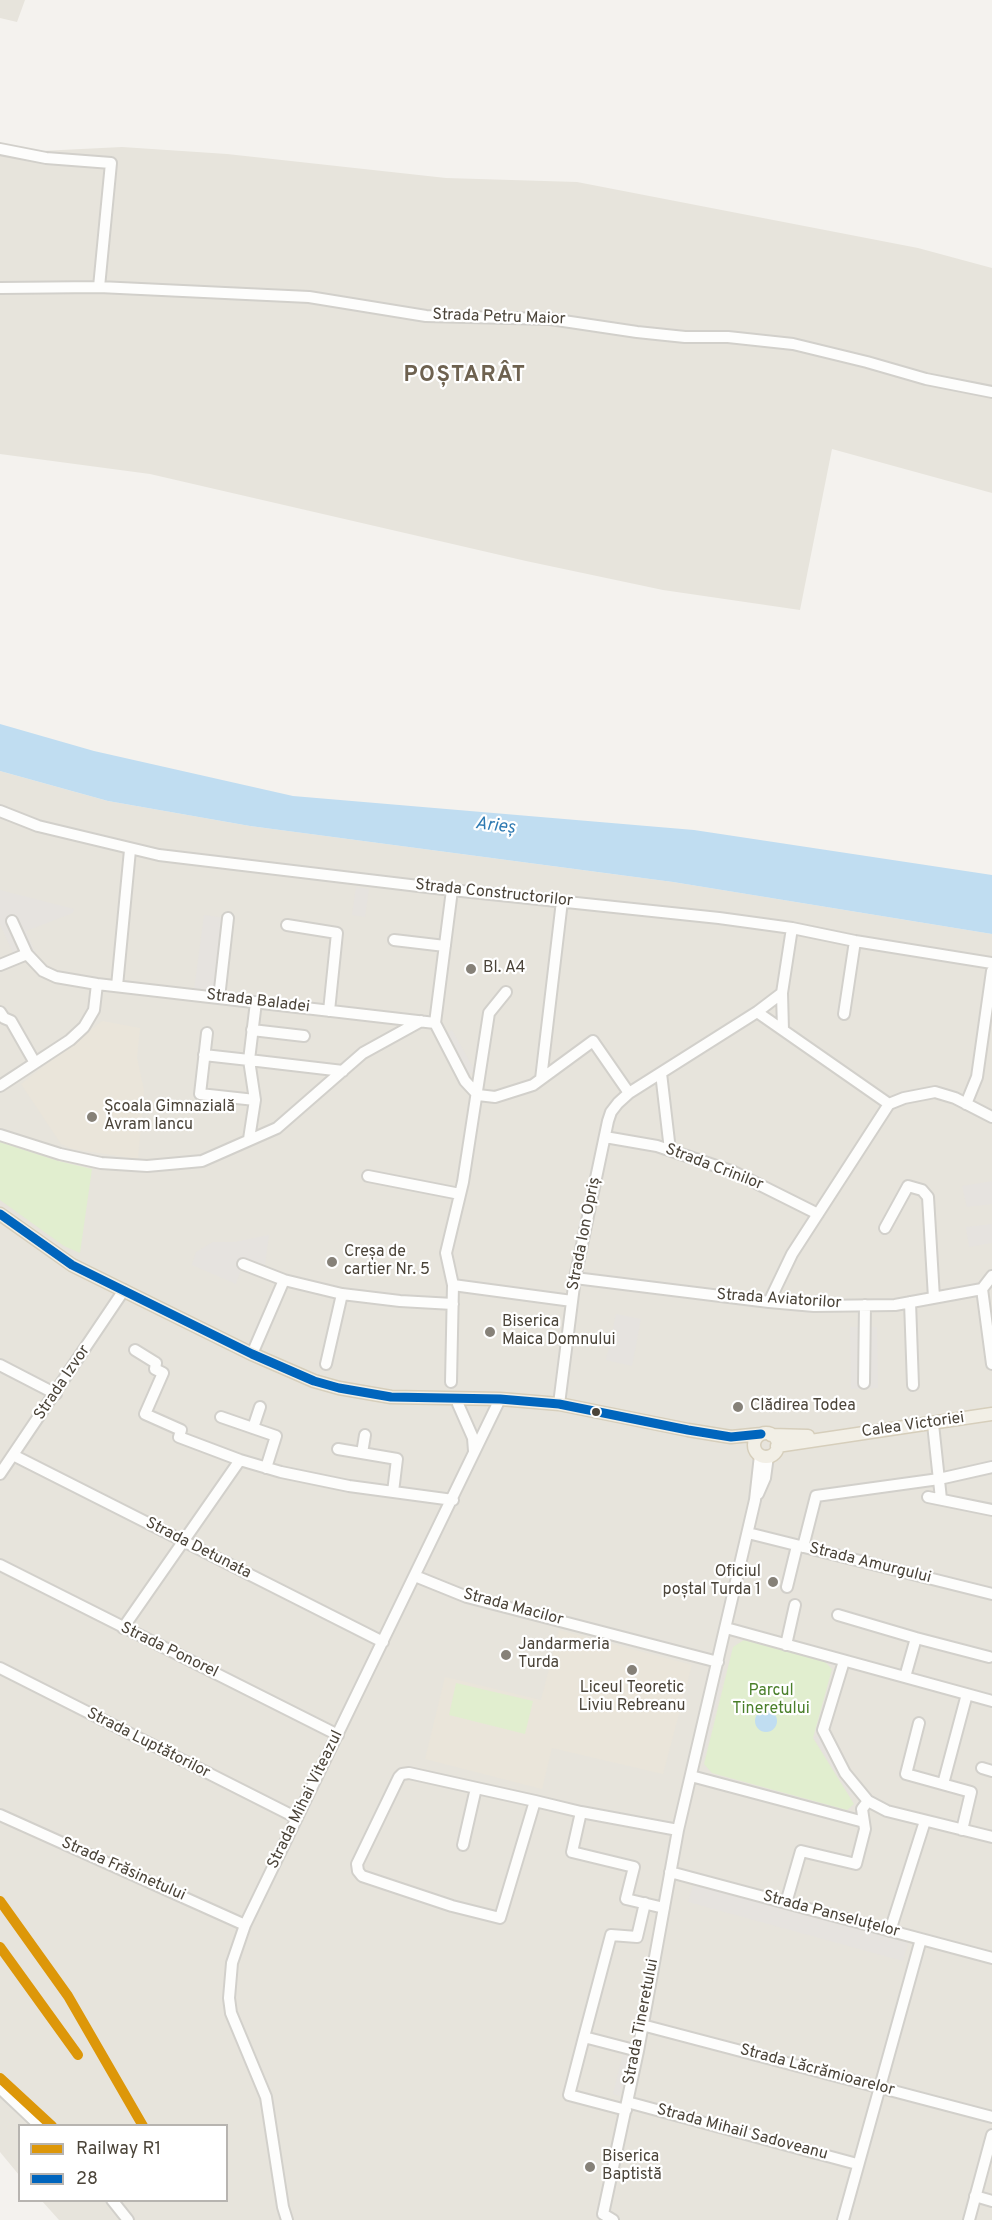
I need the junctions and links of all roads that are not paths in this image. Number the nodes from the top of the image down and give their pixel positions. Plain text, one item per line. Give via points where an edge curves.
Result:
1 (0, 149) edge
2 (99, 287) junction
3 (0, 288) edge
4 (992, 392) edge
5 (0, 812) edge
6 (130, 850) junction
7 (452, 890) junction
8 (562, 902) junction
9 (228, 918) dead end
10 (12, 921) dead end
11 (287, 925) dead end
12 (792, 927) junction
13 (394, 940) dead end
14 (855, 941) junction
15 (445, 946) junction
16 (27, 954) junction
17 (992, 963) edge
18 (0, 965) edge
19 (992, 971) edge
20 (97, 984) junction
21 (117, 986) junction
22 (506, 992) dead end
23 (782, 993) junction
24 (219, 998) junction
25 (256, 1002) junction
26 (0, 1011) edge
27 (329, 1011) junction
28 (757, 1012) junction
29 (844, 1014) dead end
30 (421, 1021) junction
31 (435, 1023) junction
32 (252, 1030) junction
33 (783, 1030) junction
34 (207, 1033) dead end
35 (304, 1036) dead end
36 (204, 1055) junction
37 (249, 1060) junction
38 (35, 1063) junction
39 (343, 1071) junction
40 (661, 1072) junction
41 (541, 1080) junction
42 (0, 1086) edge
43 (629, 1093) junction
44 (478, 1095) junction
45 (255, 1100) junction
46 (890, 1104) junction
47 (966, 1104) junction
48 (992, 1117) edge
49 (0, 1135) edge
50 (604, 1137) junction
51 (249, 1139) junction
52 (669, 1150) junction
53 (368, 1176) dead end
54 (460, 1194) junction
55 (0, 1214) edge
56 (818, 1214) junction
57 (885, 1228) dead end
58 (243, 1264) dead end
59 (992, 1276) edge
60 (575, 1278) junction
61 (284, 1280) junction
62 (453, 1285) junction
63 (982, 1289) junction
64 (124, 1290) junction
65 (342, 1294) junction
66 (934, 1298) junction
67 (572, 1301) junction
68 (769, 1302) junction
69 (910, 1302) junction
70 (453, 1304) junction
71 (865, 1305) junction
72 (135, 1350) dead end
73 (252, 1354) junction
74 (327, 1364) dead end
75 (992, 1364) edge
76 (0, 1365) edge
77 (451, 1382) dead end
78 (864, 1383) dead end
79 (913, 1385) dead end
80 (56, 1394) junction
81 (458, 1398) junction
82 (501, 1399) junction
83 (559, 1404) junction
84 (260, 1407) dead end
85 (992, 1414) edge
86 (221, 1417) dead end
87 (933, 1424) junction
88 (253, 1428) junction
89 (766, 1434) junction
90 (365, 1435) dead end
91 (731, 1437) junction
92 (833, 1437) junction
93 (777, 1446) junction
94 (338, 1449) dead end
95 (362, 1453) junction
96 (475, 1453) junction
97 (761, 1453) junction
98 (13, 1455) junction
99 (240, 1460) junction
100 (992, 1467) edge
101 (266, 1468) junction
102 (0, 1474) edge
103 (939, 1479) junction
104 (393, 1492) junction
105 (928, 1497) dead end
106 (941, 1499) junction
107 (453, 1500) junction
108 (992, 1510) edge
109 (748, 1533) junction
110 (183, 1542) junction
111 (800, 1546) junction
112 (0, 1565) edge
113 (415, 1576) junction
114 (787, 1587) dead end
115 (992, 1594) edge
116 (795, 1605) dead end
117 (838, 1614) dead end
118 (123, 1628) junction
119 (726, 1628) junction
120 (916, 1638) junction
121 (382, 1642) junction
122 (786, 1645) junction
123 (989, 1657) dead end
124 (844, 1661) junction
125 (718, 1662) junction
126 (0, 1668) edge
127 (905, 1677) junction
128 (967, 1694) junction
129 (992, 1701) edge
130 (919, 1723) dead end
131 (338, 1735) junction
132 (691, 1776) junction
133 (943, 1784) junction
134 (476, 1788) junction
135 (535, 1801) junction
136 (868, 1801) junction
137 (581, 1812) junction
138 (0, 1815) edge
139 (297, 1818) junction
140 (925, 1821) junction
141 (864, 1822) junction
142 (678, 1830) junction
143 (962, 1830) junction
144 (992, 1837) edge
145 (463, 1845) dead end
146 (670, 1872) junction
147 (786, 1903) junction
148 (645, 1904) junction
149 (664, 1908) junction
150 (245, 1924) junction
151 (890, 1930) junction
152 (921, 1939) junction
153 (992, 1957) edge
154 (642, 2025) junction
155 (584, 2037) junction
156 (638, 2051) junction
157 (0, 2088) edge
158 (879, 2088) junction
159 (626, 2106) junction
160 (992, 2117) edge
161 (38, 2124) edge
162 (992, 2135) edge
163 (858, 2164) junction
164 (975, 2196) junction
165 (992, 2201) edge
166 (114, 2202) edge
167 (128, 2220) edge
168 (287, 2220) edge
169 (613, 2220) edge
170 (843, 2220) edge
171 (969, 2220) edge

1 - 2 street via 46,158 111,163
2 - 3 street, Strada Petru Maior
2 - 4 street, Strada Petru Maior via 309,297 426,315 550,319 685,337 793,344
5 - 6 street, Strada Constructorilor
6 - 7 street, Strada Constructorilor
6 - 21 street
7 - 8 street, Strada Constructorilor
7 - 15 street
8 - 12 street, Strada Constructorilor
8 - 41 street
9 - 24 street
10 - 16 street
11 - 27 street via 337,933
12 - 14 street, Strada Constructorilor
12 - 23 street
13 - 15 street
14 - 17 street, Strada Constructorilor
14 - 29 street
15 - 31 street
16 - 18 street
16 - 20 street, Strada Baladei via 50,975
19 - 47 street via 977,1077
20 - 21 street, Strada Baladei
20 - 38 street via 89,1020 70,1040
21 - 24 street, Strada Baladei
22 - 44 street via 489,1013
23 - 28 street, Strada Ion Opriș
23 - 33 street
24 - 25 street, Strada Baladei
25 - 27 street, Strada Baladei
25 - 32 street
26 - 38 street via 11,1021
27 - 30 street, Strada Baladei
28 - 33 street
28 - 40 street, Strada Ion Opriș
30 - 31 street, Strada Baladei
30 - 39 street via 363,1053
31 - 44 street via 465,1081
32 - 35 street
32 - 37 street
33 - 46 street
34 - 36 street
36 - 37 street
36 - 45 street via 200,1094
37 - 39 street
37 - 45 street
38 - 42 street
39 - 51 street via 277,1128
40 - 43 street, Strada Ion Opriș
40 - 52 street
41 - 43 street via 593,1041
41 - 44 street via 495,1097
43 - 50 street, Strada Ion Opriș via 611,1112
44 - 54 street
45 - 51 street
46 - 47 street via 935,1092
46 - 56 street
47 - 48 street
49 - 51 street via 101,1163 147,1166 201,1161
50 - 52 street, Strada Crinilor
50 - 60 street, Strada Ion Opriș
52 - 56 street, Strada Crinilor via 734,1172
53 - 54 street
54 - 62 street via 446,1253
55 - 64 main road, Calea Victoriei via 72,1265
56 - 68 street via 792,1254
57 - 66 street via 908,1186 922,1190 928,1197
58 - 61 street
59 - 63 street
60 - 67 street, Strada Ion Opriș
60 - 68 street, Strada Aviatorilor
61 - 65 street
61 - 73 street
62 - 67 street
62 - 70 street
63 - 66 street, Strada Aviatorilor
63 - 75 street
64 - 73 main road, Calea Victoriei
64 - 80 street, Strada Izvor
65 - 70 street
65 - 74 street
66 - 69 street, Strada Aviatorilor
67 - 83 street, Strada Ion Opriș
68 - 71 street, Strada Aviatorilor
69 - 71 street, Strada Aviatorilor
69 - 79 street
70 - 77 street
71 - 78 street
72 - 99 street via 156,1362 155,1369 163,1373 145,1414 181,1430 179,1437
73 - 81 main road, Calea Victoriei via 339,1388 391,1397
76 - 80 street
80 - 98 street, Strada Izvor
81 - 82 main road, Calea Victoriei
81 - 96 street
82 - 83 main road, Calea Victoriei
82 - 96 street, Strada Mihai Viteazul
83 - 91 main road, Calea Victoriei
84 - 88 street
85 - 87 main road, Calea Victoriei
86 - 88 street
87 - 92 main road, Calea Victoriei
87 - 103 street
88 - 101 street via 276,1436
89 - 91 main road, Calea Victoriei
89 - 92 main road, Calea Victoriei
89 - 93 main road via 776,1440
89 - 97 main road via 755,1440
90 - 95 street
91 - 97 main road, Calea Victoriei
92 - 93 main road, Calea Victoriei
93 - 97 main road via 774,1453
94 - 95 street
95 - 104 street via 397,1459
96 - 107 street, Strada Mihai Viteazul
97 - 109 street, Strada Tineretului
98 - 102 street, Strada Izvor
98 - 110 street, Strada Detunata
99 - 101 street
99 - 110 street
100 - 103 street
101 - 104 street
103 - 106 street
103 - 111 street via 816,1496
104 - 107 street
105 - 106 street
106 - 108 street
107 - 113 street, Strada Mihai Viteazul
109 - 111 street, Strada Amurgului
109 - 119 street, Strada Tineretului
110 - 118 street
110 - 121 street, Strada Detunata
111 - 114 street
111 - 115 street, Strada Amurgului
112 - 118 street, Strada Ponorel
113 - 121 street, Strada Mihai Viteazul
113 - 125 street, Strada Macilor via 467,1597
116 - 122 street
117 - 120 street
118 - 131 street, Strada Ponorel
119 - 122 street
119 - 125 street, Strada Tineretului
120 - 123 street
120 - 127 street
121 - 131 street, Strada Mihai Viteazul
122 - 124 street
124 - 127 street
124 - 136 street via 823,1730 845,1773
125 - 132 street, Strada Tineretului
126 - 139 street, Strada Luptătorilor
127 - 128 street
128 - 129 street
128 - 133 street
130 - 133 street via 906,1774
131 - 139 street, Strada Mihai Viteazul
132 - 141 street
132 - 142 street, Strada Tineretului
133 - 143 street via 971,1792
134 - 135 street
134 - 135 street via 402,1774 357,1864 358,1871 362,1876 452,1906 500,1918
134 - 145 street
135 - 137 street
136 - 140 street via 887,1811
136 - 141 street via 862,1809
137 - 142 street
137 - 148 street via 572,1852 634,1867 626,1899
138 - 150 street, Strada Frăsinetului
139 - 150 street, Strada Mihai Viteazul
140 - 143 street
140 - 151 street
141 - 147 street via 856,1864 801,1851
142 - 146 street, Strada Tineretului
143 - 144 street
146 - 147 street, Strada Panseluțelor
146 - 149 street, Strada Tineretului
147 - 151 street, Strada Panseluțelor
148 - 149 street
148 - 155 street via 637,1937 611,1935
149 - 154 street, Strada Tineretului
150 - 168 street, Strada Mihai Viteazul via 232,1964 231,2013 266,2097
151 - 152 street, Strada Panseluțelor
152 - 153 street, Strada Panseluțelor
152 - 158 street
154 - 156 street, Strada Tineretului
154 - 158 street, Strada Lăcrămioarelor
155 - 156 street
155 - 159 street, Strada Mihail Sadoveanu via 568,2095
156 - 159 street, Strada Tineretului
157 - 161 street
158 - 160 street, Strada Lăcrămioarelor
158 - 163 street
159 - 163 street, Strada Mihail Sadoveanu
159 - 169 street, Strada Tineretului via 603,2214
162 - 164 street
163 - 170 street
164 - 165 street
164 - 171 street
166 - 167 street

